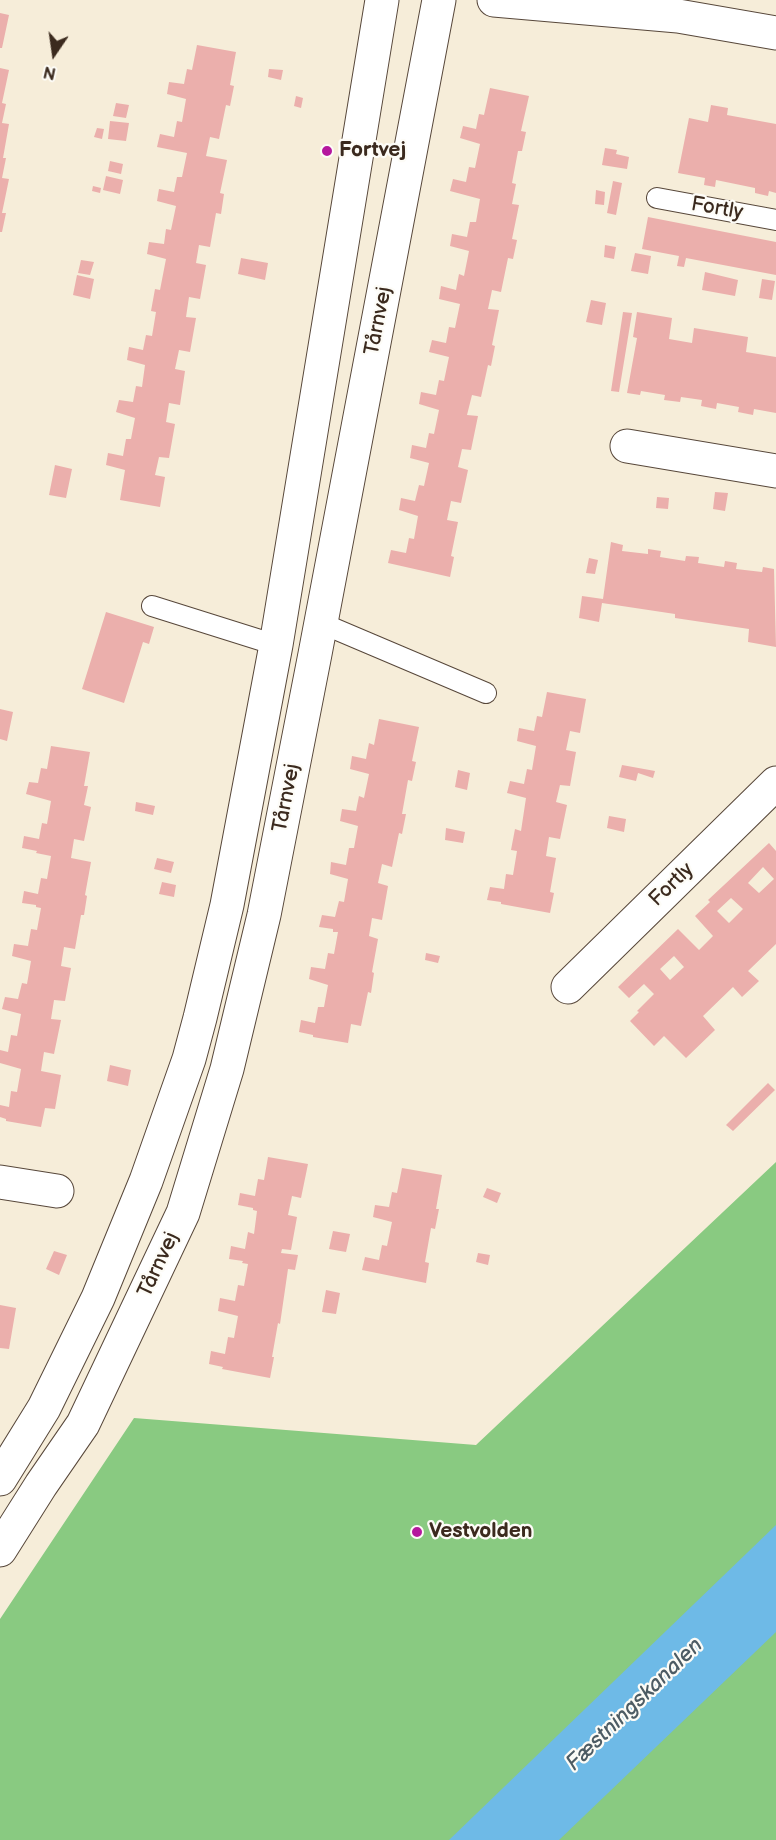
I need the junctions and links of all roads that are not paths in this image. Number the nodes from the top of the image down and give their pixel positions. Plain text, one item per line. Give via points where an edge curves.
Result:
1 (382, 0) edge
2 (439, 0) edge
3 (494, 0) edge
4 (615, 5) edge
5 (776, 33) edge
6 (657, 198) dead end
7 (776, 220) edge
8 (627, 446) dead end
9 (776, 471) edge
10 (152, 606) dead end
11 (321, 623) junction
12 (276, 645) junction
13 (486, 693) dead end
14 (776, 783) edge
15 (568, 987) dead end
16 (0, 1182) edge
17 (57, 1191) dead end
18 (0, 1479) edge
19 (0, 1550) edge

1 - 12 street, Tårnvej
2 - 11 street, Tårnvej
3 - 4 street
4 - 5 street
6 - 7 lane, Fortly
8 - 9 street
10 - 12 lane
11 - 13 lane
11 - 19 street, Tårnvej via 239,1024 183,1213 83,1425
12 - 18 street, Tårnvej via 227,905 189,1059 146,1181 98,1298 44,1408
14 - 15 street, Fortly
16 - 17 street

